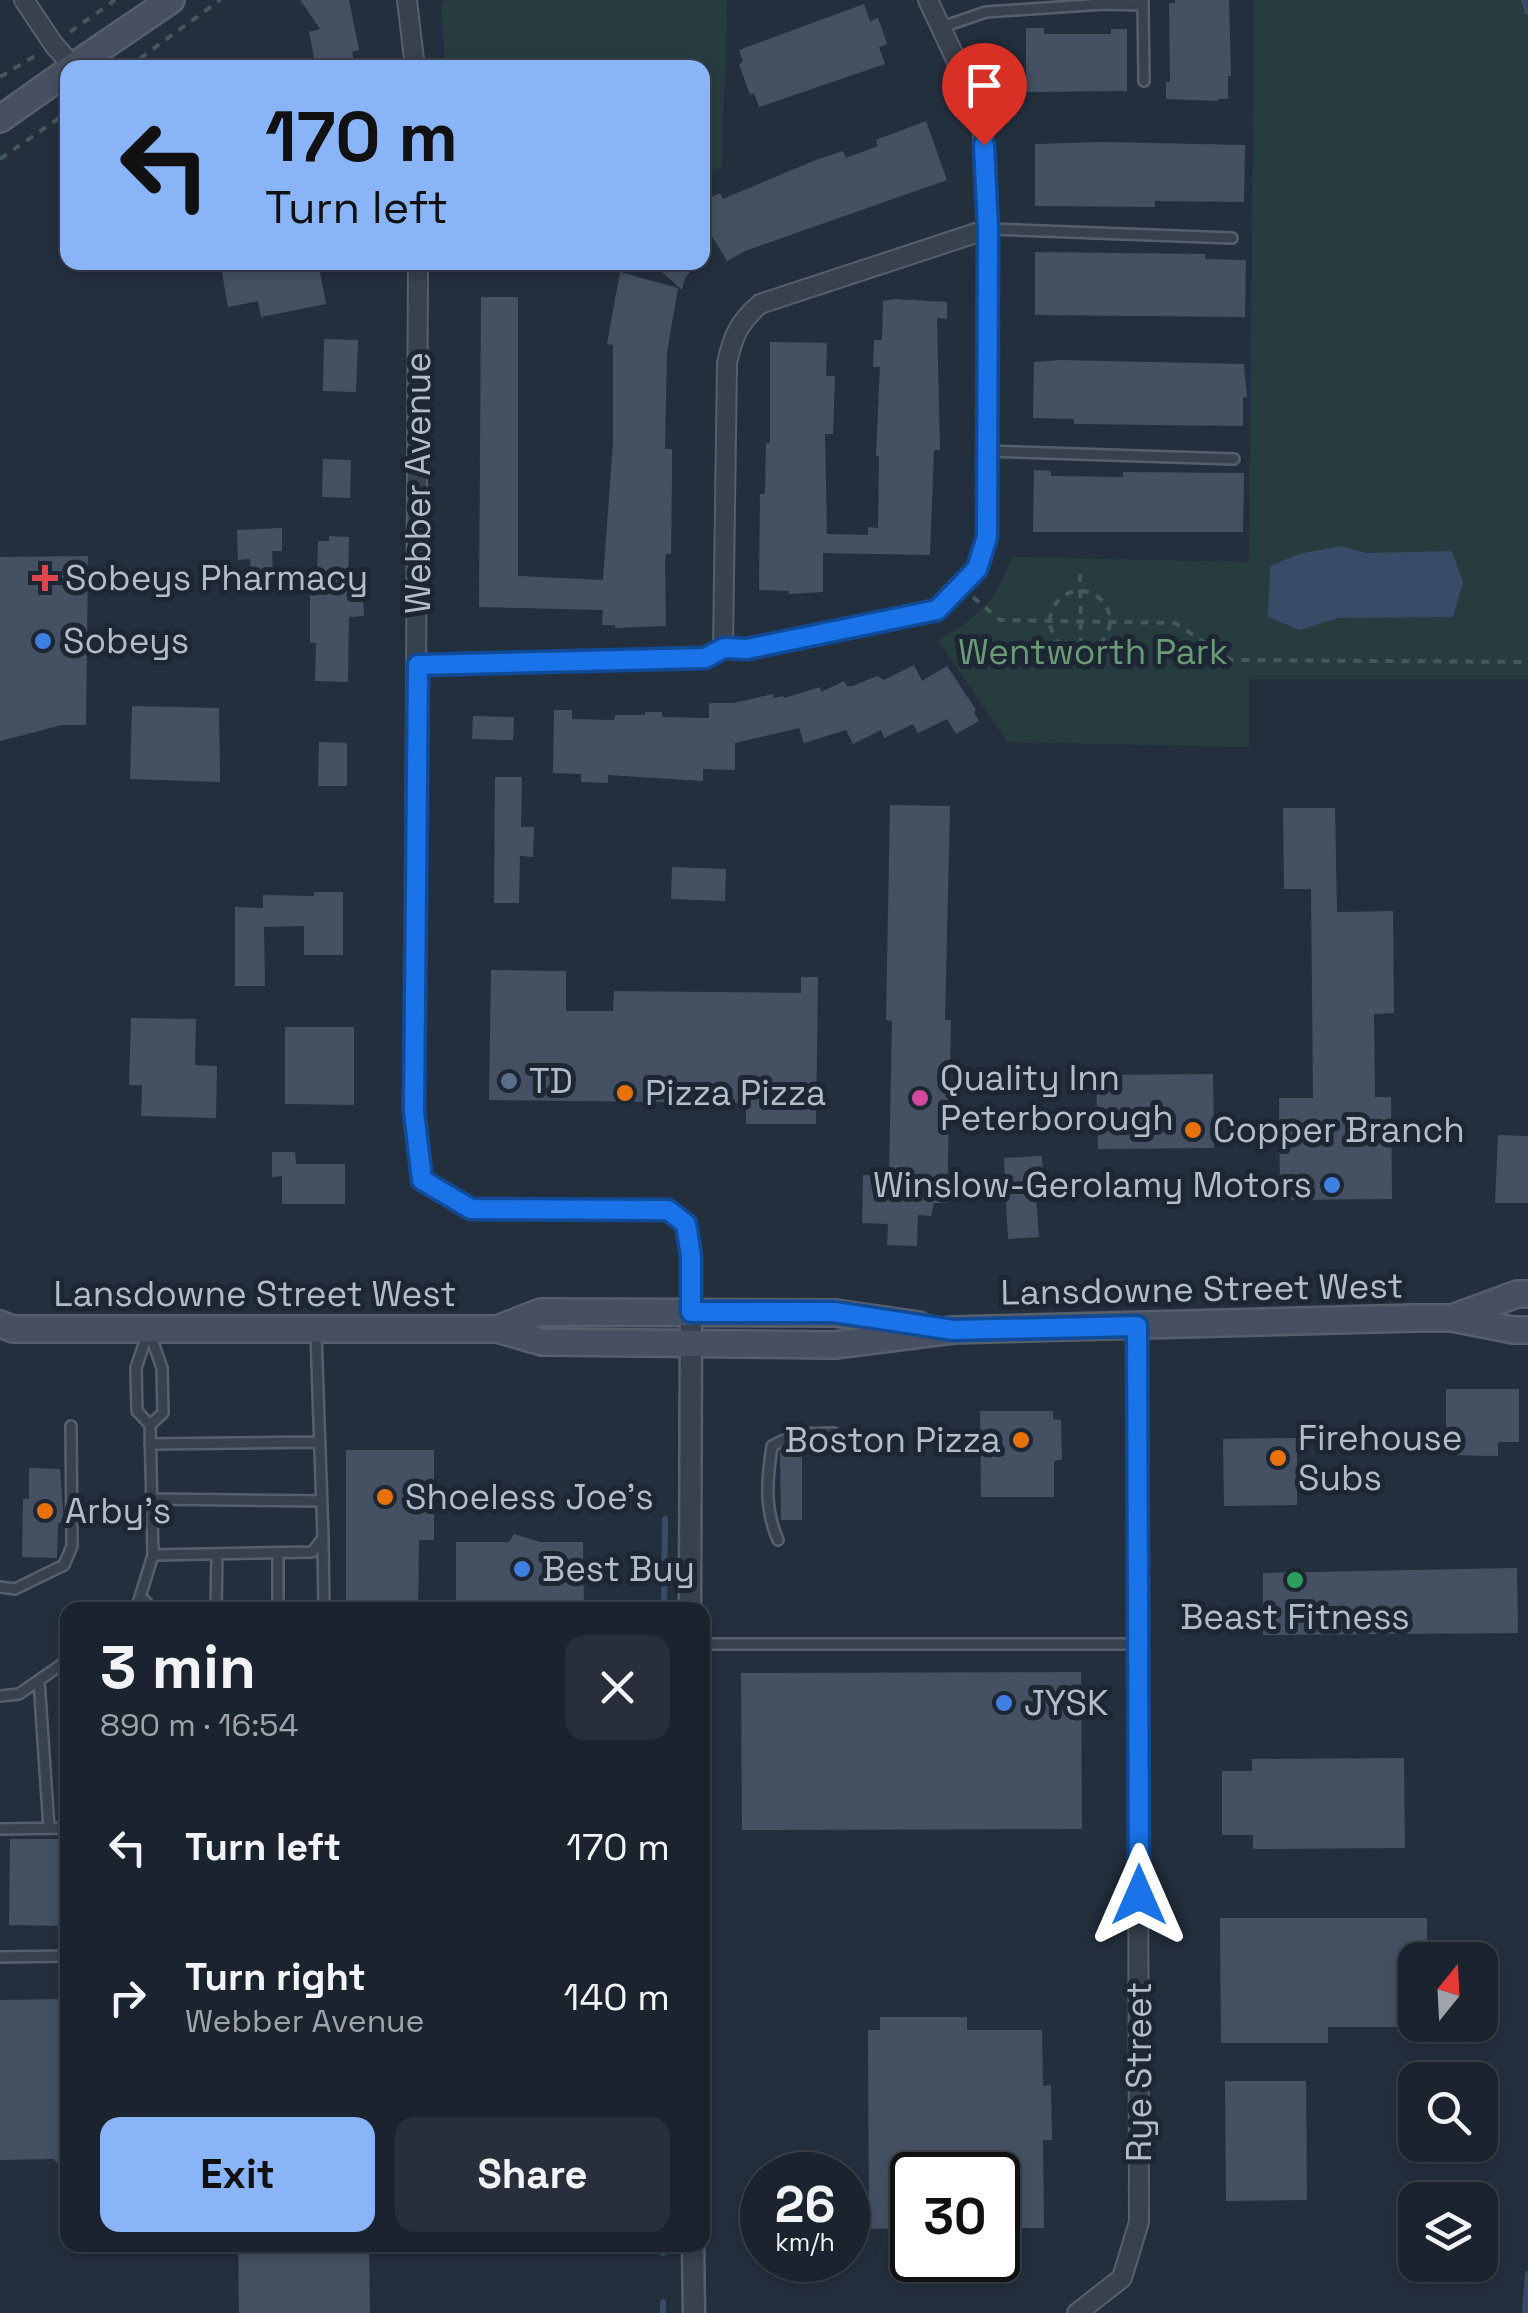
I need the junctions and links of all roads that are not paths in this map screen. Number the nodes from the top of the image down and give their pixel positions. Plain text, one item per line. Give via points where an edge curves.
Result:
1 (24, 0) edge
2 (171, 0) edge
3 (406, 0) edge
4 (928, 0) edge
5 (1144, 3) edge
6 (940, 28) junction
7 (65, 60) edge
8 (83, 60) edge
9 (414, 60) edge
10 (60, 76) edge
11 (1144, 80) dead end
12 (0, 119) edge
13 (988, 229) junction
14 (1232, 238) dead end
15 (418, 270) edge
16 (988, 451) junction
17 (1234, 459) dead end
18 (724, 648) junction
19 (418, 665) junction
20 (1528, 1294) edge
21 (691, 1312) junction
22 (1452, 1318) junction
23 (1137, 1326) junction
24 (497, 1328) junction
25 (4, 1330) edge
26 (149, 1330) junction
27 (953, 1330) junction
28 (1528, 1330) edge
29 (316, 1331) junction
30 (691, 1344) junction
31 (150, 1425) junction
32 (71, 1426) dead end
33 (834, 1433) dead end
34 (318, 1442) junction
35 (150, 1444) junction
36 (153, 1499) junction
37 (321, 1502) junction
38 (322, 1538) junction
39 (778, 1540) dead end
40 (278, 1553) junction
41 (216, 1554) junction
42 (152, 1556) junction
43 (0, 1586) edge
44 (140, 1596) junction
45 (138, 1602) edge
46 (146, 1602) edge
47 (216, 1602) edge
48 (278, 1602) edge
49 (324, 1602) edge
50 (690, 1602) edge
51 (710, 1644) edge
52 (1138, 1644) junction
53 (60, 1666) edge
54 (39, 1680) junction
55 (0, 1696) edge
56 (49, 1828) junction
57 (60, 1828) edge
58 (0, 1829) edge
59 (60, 1956) edge
60 (0, 1957) edge
61 (693, 2252) edge
62 (694, 2313) edge
63 (1078, 2313) edge

1 - 7 street
2 - 8 main road
3 - 9 street
4 - 6 street
5 - 6 lane via 986,12
5 - 11 lane
6 - 13 street via 982,115
10 - 12 main road
13 - 14 lane
13 - 16 street
13 - 18 street via 760,304 741,320 727,363
15 - 19 street, Webber Avenue
16 - 17 lane
16 - 18 street via 987,537 977,569 937,610 747,649
18 - 19 street via 705,658
19 - 21 street, Webber Avenue via 414,1112 422,1180 471,1209 668,1210 686,1224
20 - 22 main road, Lansdowne Street West
21 - 24 main road, Lansdowne Street West via 541,1312
21 - 27 main road, Lansdowne Street West via 834,1312
21 - 30 street, Webber Avenue
22 - 23 main road, Lansdowne Street West
22 - 28 main road, Lansdowne Street West
23 - 27 main road, Lansdowne Street West
23 - 52 street, Rye Street
24 - 29 main road, Lansdowne Street West
24 - 30 main road, Lansdowne Street West via 542,1342
25 - 26 main road, Lansdowne Street West
26 - 29 main road, Lansdowne Street West
26 - 31 lane via 136,1368 137,1410
26 - 31 lane via 162,1368 162,1413
27 - 30 main road, Lansdowne Street West via 835,1345
29 - 34 lane
30 - 50 street, Webber Avenue
31 - 35 lane
32 - 43 lane via 72,1546 64,1566 15,1589
33 - 39 lane via 796,1434 772,1446 768,1518
34 - 35 lane
34 - 37 lane
35 - 36 lane
36 - 37 lane
36 - 42 lane
37 - 38 lane
38 - 40 lane via 312,1552
38 - 49 lane
40 - 41 lane
40 - 48 lane
41 - 42 lane
41 - 47 lane
42 - 44 lane
44 - 45 lane
44 - 46 lane
51 - 52 lane
52 - 63 street, Rye Street via 1139,2222 1122,2278
53 - 54 lane
54 - 55 lane via 19,1694
54 - 56 lane
56 - 57 lane
56 - 58 lane
59 - 60 lane
61 - 62 street

